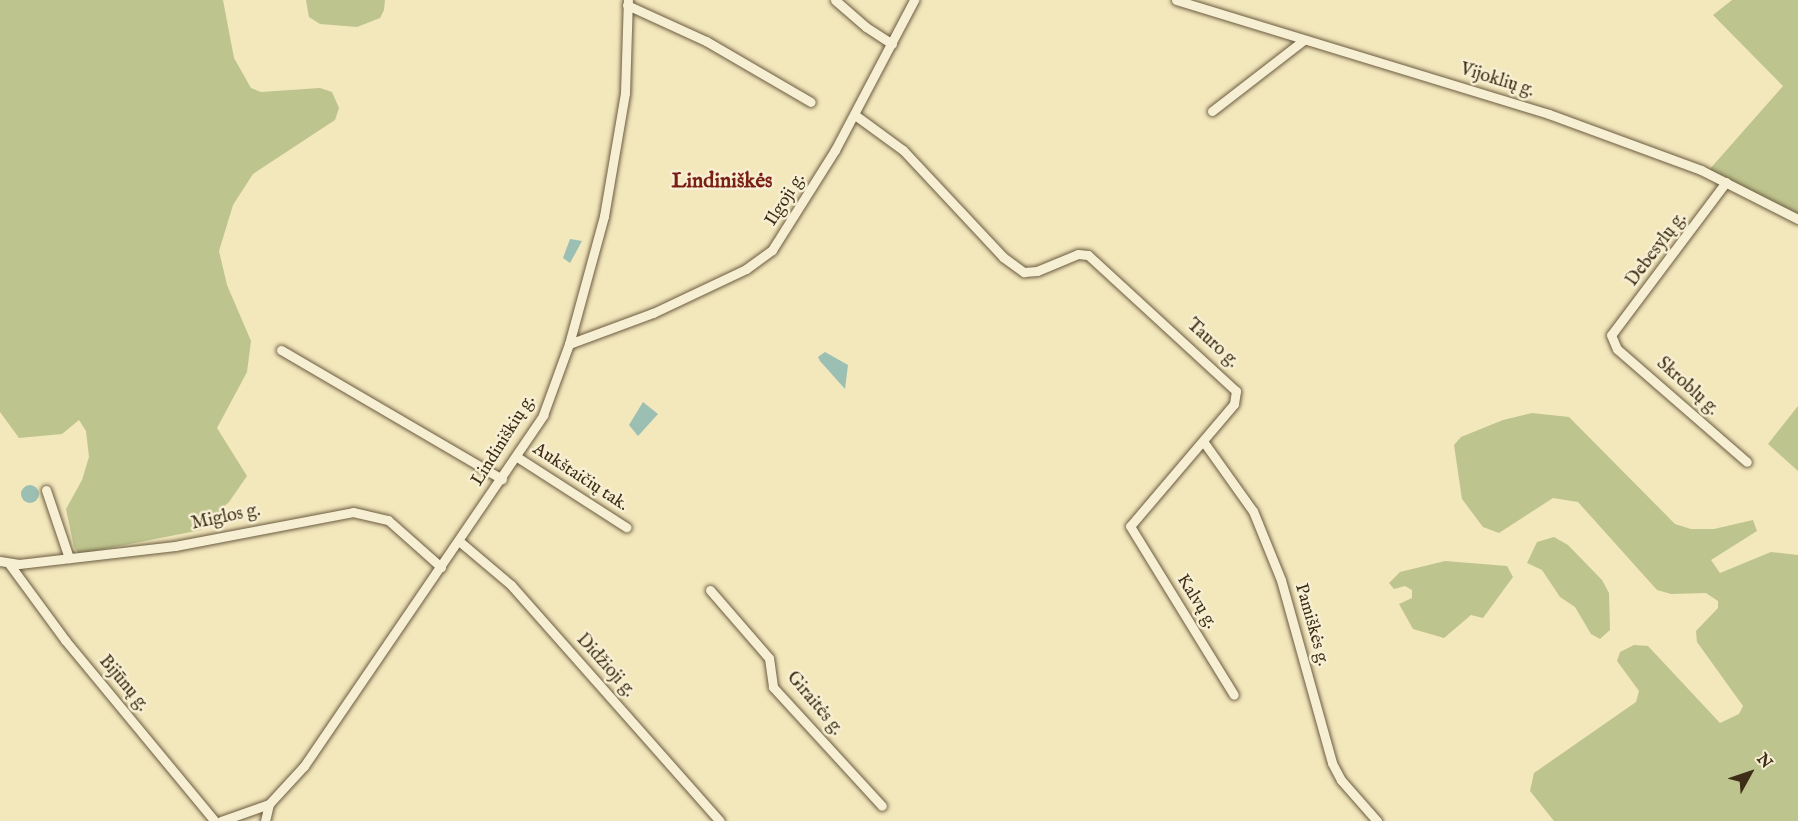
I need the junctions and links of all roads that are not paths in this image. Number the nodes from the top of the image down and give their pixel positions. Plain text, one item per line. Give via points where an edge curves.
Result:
1 (835, 0) edge
2 (915, 0) edge
3 (1176, 0) edge
4 (627, 3) edge
5 (1304, 40) junction
6 (892, 44) junction
7 (811, 102) dead end
8 (1212, 111) dead end
9 (855, 115) junction
10 (1726, 182) junction
11 (1798, 219) edge
12 (1611, 335) joint
13 (569, 344) junction
14 (281, 350) dead end
15 (1203, 441) junction
16 (517, 456) junction
17 (1747, 462) dead end
18 (502, 479) junction
19 (46, 490) dead end
20 (1130, 526) joint
21 (626, 527) dead end
22 (459, 541) junction
23 (69, 558) junction
24 (0, 561) edge
25 (10, 565) junction
26 (441, 567) junction
27 (710, 590) dead end
28 (1234, 695) dead end
29 (269, 804) junction
30 (882, 806) dead end
31 (215, 821) edge
32 (221, 821) edge
33 (265, 821) edge
34 (720, 821) edge
35 (1377, 821) edge

1 - 6 street
2 - 6 street, Ilgoji g.
3 - 5 street, Vijoklių g.
4 - 7 street via 705,41
4 - 13 street, Lindiniškių g. via 622,116 604,216
5 - 8 street
5 - 10 street, Vijoklių g. via 1549,114
6 - 9 street, Ilgoji g.
9 - 13 street, Ilgoji g. via 782,239 764,258 653,313
9 - 15 street, Tauro g. via 903,150 968,222 1024,272 1037,271 1078,254 1088,255 1236,391 1234,404
10 - 11 street, Vijoklių g.
10 - 12 street, Debesylų g.
12 - 17 street, Skroblų g. via 1617,349
13 - 16 street, Lindiniškių g. via 543,415
14 - 18 street
15 - 20 street, Tauro g.
15 - 35 street, Pamiškės g. via 1253,511 1270,550 1294,616 1332,763 1341,780
16 - 18 street, Lindiniškių g.
16 - 21 street, Aukštaičių tak.
18 - 22 street, Lindiniškių g.
19 - 23 street
20 - 28 street, Kalvų g.
22 - 26 street, Lindiniškių g.
22 - 34 street, Didžioji g. via 511,585
23 - 25 street, Miglos g.
23 - 26 street, Miglos g. via 175,546 353,512 388,520
24 - 25 street, Miglos g.
25 - 31 street, Bijūnų g. via 65,640
26 - 29 street, Lindiniškių g. via 304,766
27 - 30 street, Giraitės g. via 769,658 773,687
29 - 32 street
29 - 33 street

